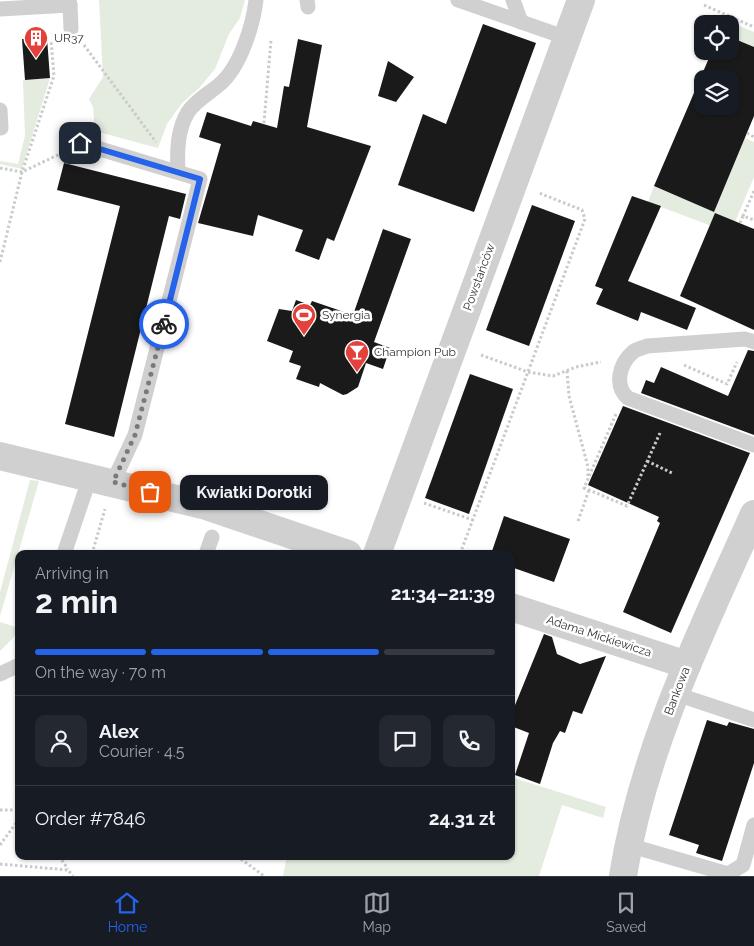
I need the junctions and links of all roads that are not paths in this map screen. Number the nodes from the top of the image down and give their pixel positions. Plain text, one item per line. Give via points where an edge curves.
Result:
1 (256, 0) edge
2 (458, 0) edge
3 (513, 0) edge
4 (581, 0) edge
5 (69, 3) edge
6 (0, 9) edge
7 (521, 22) junction
8 (71, 29) road end
9 (567, 38) junction
10 (0, 110) edge
11 (1, 128) edge
12 (80, 143) road end
13 (178, 172) junction
14 (754, 342) edge
15 (754, 445) edge
16 (0, 456) edge
17 (101, 480) junction
18 (754, 514) edge
19 (212, 537) dead end
20 (66, 550) edge
21 (207, 550) edge
22 (336, 550) edge
23 (378, 550) edge
24 (515, 608) edge
25 (687, 665) junction
26 (15, 667) edge
27 (0, 674) edge
28 (676, 694) junction
29 (754, 720) edge
30 (754, 825) edge
31 (628, 845) junction
32 (623, 876) edge

1 - 13 lane via 234,68 221,84 188,111 178,148
2 - 7 lane
3 - 7 lane
4 - 9 street, Powstańców
5 - 6 lane
5 - 8 lane
7 - 9 lane
9 - 23 street, Powstańców
10 - 11 lane
12 - 13 lane
13 - 17 lane via 200,179 135,435
14 - 15 lane via 745,339 648,346 633,351 625,362 619,385 624,395
16 - 17 street
17 - 20 lane
17 - 22 street via 206,506
18 - 25 street, Bankowa
19 - 21 lane
24 - 25 street, Adama Mickiewicza
25 - 28 street, Bankowa
26 - 27 lane
28 - 29 lane
28 - 31 street, Bankowa
30 - 31 lane via 743,865 728,874
31 - 32 street, Bankowa

